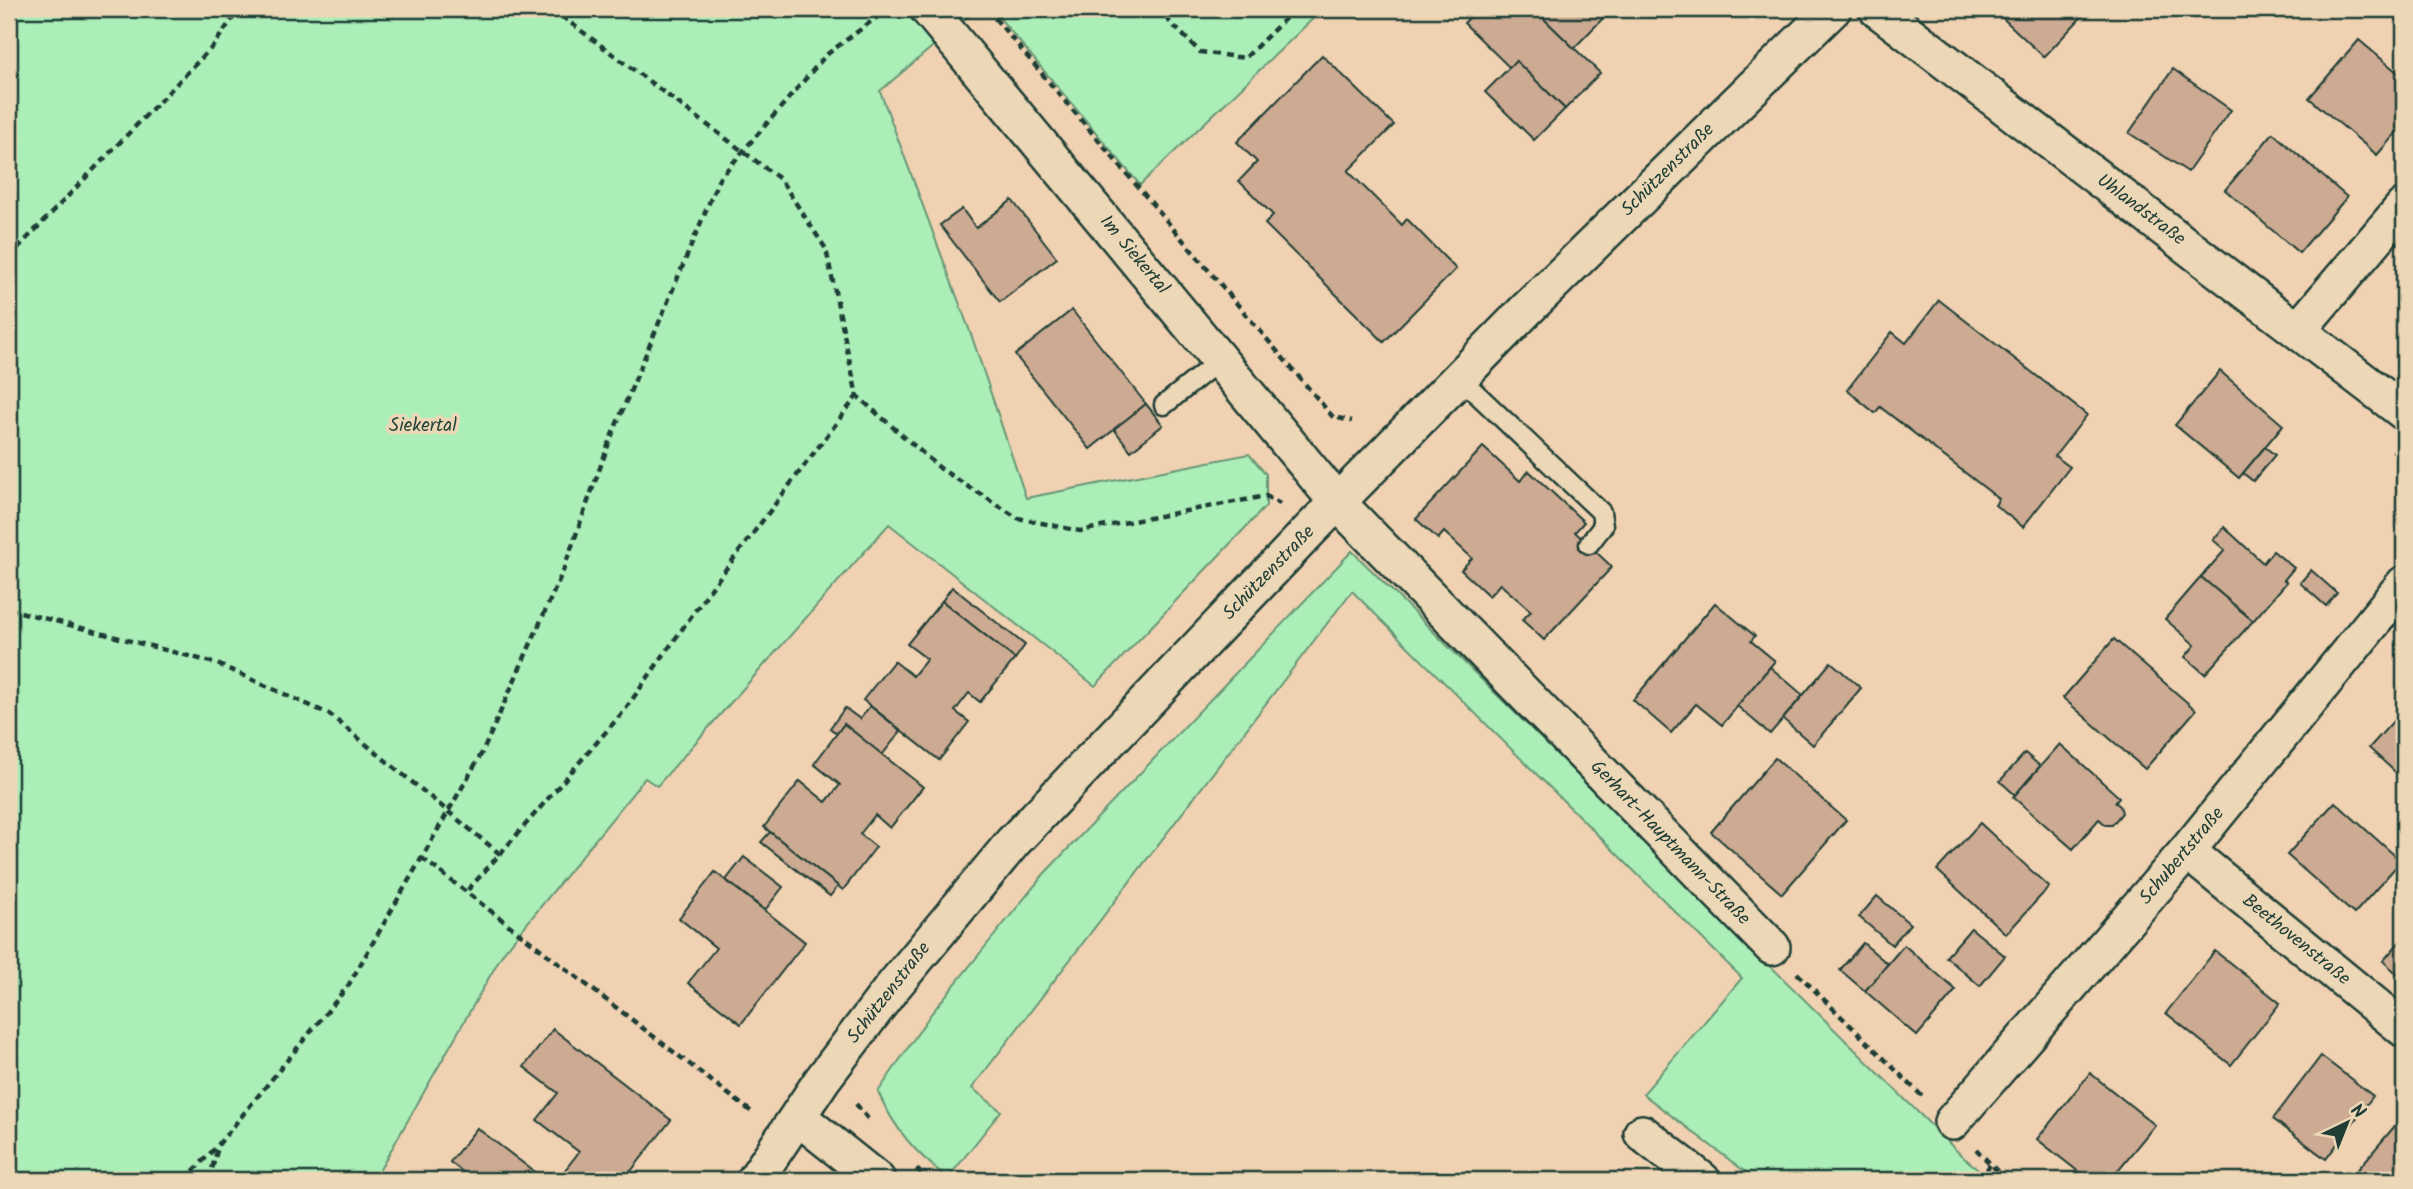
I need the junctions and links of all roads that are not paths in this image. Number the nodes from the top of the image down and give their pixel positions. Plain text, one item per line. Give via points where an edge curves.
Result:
1 (1833, 9) edge
2 (1877, 9) edge
3 (931, 13) edge
4 (2404, 206) edge
5 (2299, 329) junction
6 (1221, 359) junction
7 (1461, 379) junction
8 (1164, 405) dead end
9 (2404, 412) edge
10 (1338, 503) junction
11 (1589, 544) dead end
12 (2404, 584) edge
13 (2188, 851) junction
14 (1772, 947) road end
15 (2404, 1029) edge
16 (1952, 1122) road end
17 (791, 1128) junction
18 (1642, 1133) dead end
19 (755, 1180) edge
20 (877, 1180) edge
21 (1702, 1180) edge

1 - 7 street, Schützenstraße
2 - 5 street, Uhlandstraße
3 - 6 street, Im Siekertal
4 - 5 street
5 - 9 street, Uhlandstraße
6 - 8 lane
6 - 10 street, Im Siekertal
7 - 10 street, Schützenstraße
7 - 11 lane via 1601,512 1603,526
10 - 14 street, Gerhart-Hauptmann-Straße
10 - 17 street, Schützenstraße via 1013,842 894,985
12 - 13 street, Schubertstraße
13 - 15 street, Beethovenstraße
13 - 16 street, Schubertstraße
17 - 19 street, Schützenstraße
17 - 20 street
18 - 21 street

